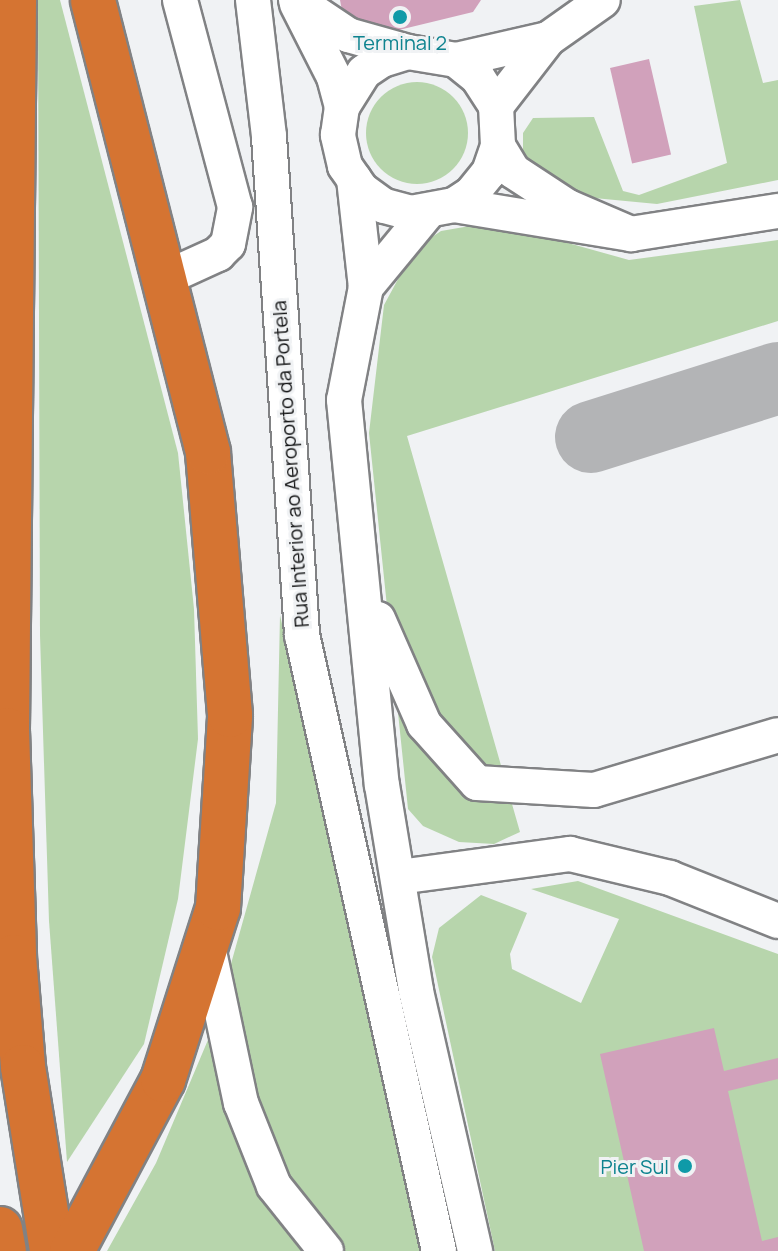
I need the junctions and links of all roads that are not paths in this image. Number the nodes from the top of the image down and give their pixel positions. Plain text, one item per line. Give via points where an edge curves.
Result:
1 (14, 0) edge
2 (93, 0) edge
3 (180, 0) edge
4 (253, 0) edge
5 (295, 0) edge
6 (603, 0) edge
7 (548, 39) junction
8 (408, 52) junction
9 (456, 60) junction
10 (496, 106) junction
11 (342, 107) junction
12 (498, 146) junction
13 (354, 179) junction
14 (441, 209) junction
15 (778, 211) edge
16 (631, 234) junction
17 (161, 280) junction
18 (366, 287) junction
19 (359, 548) junction
20 (778, 735) edge
21 (399, 877) junction
22 (778, 921) edge
23 (207, 942) junction
24 (94, 1210) junction
25 (52, 1251) edge
26 (64, 1251) edge
27 (72, 1251) edge
28 (326, 1251) edge
29 (439, 1251) edge
30 (475, 1251) edge

1 - 25 highway via 7,730 14,957 39,1182
2 - 17 highway
3 - 17 street via 235,207 228,244 218,254
4 - 29 street, Rua Interior ao Aeroporto da Portela via 268,123 302,635
5 - 8 street via 348,35
5 - 11 street via 334,77
6 - 7 street
7 - 9 street
7 - 10 street
8 - 9 street
8 - 11 street via 364,72
9 - 10 street via 478,78
10 - 12 street
11 - 13 street via 338,135
12 - 14 street via 489,172
12 - 16 street via 513,171 568,207
13 - 14 street via 384,206
13 - 18 street
14 - 16 street
14 - 18 street
15 - 16 street
17 - 23 highway via 208,452 226,627 228,745 218,908
18 - 19 street via 344,400
19 - 20 street via 382,636 424,724 477,783 594,790
19 - 21 street via 382,785
21 - 22 street via 570,854 670,878
21 - 30 street via 416,991
23 - 24 highway via 163,1080
23 - 28 street via 241,1103 274,1186
24 - 26 highway
24 - 27 highway

